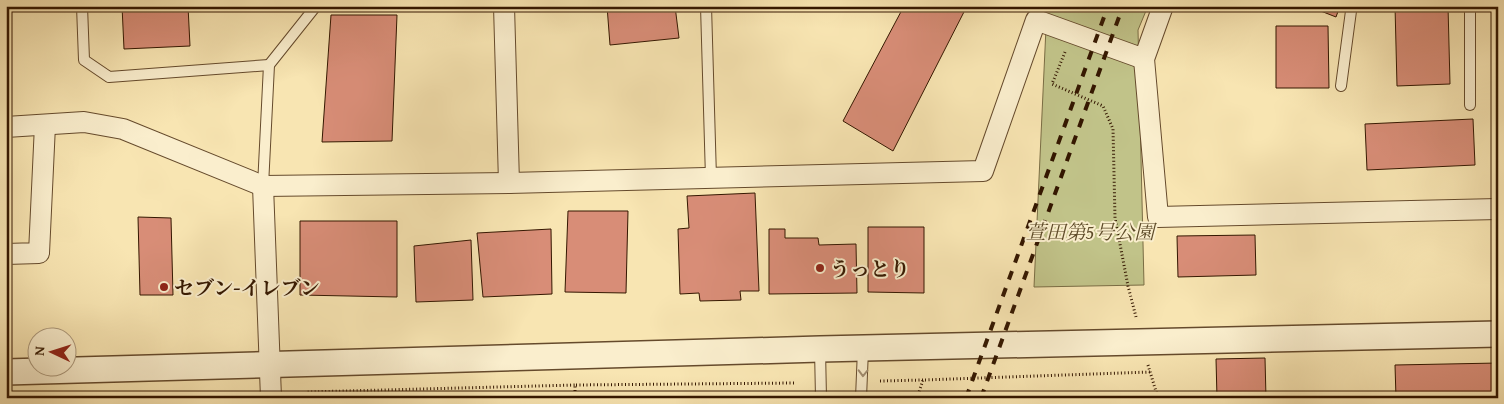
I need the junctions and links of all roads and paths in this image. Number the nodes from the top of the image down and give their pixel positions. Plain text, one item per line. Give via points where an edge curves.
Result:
1 (82, 6) edge
2 (316, 6) edge
3 (504, 6) edge
4 (706, 6) edge
5 (1163, 6) edge
6 (1353, 6) edge
7 (1470, 6) edge
8 (1072, 33) junction
9 (1144, 58) junction
10 (269, 65) junction
11 (1341, 86) dead end
12 (1470, 105) dead end
13 (45, 125) junction
14 (6, 127) edge
15 (711, 178) junction
16 (509, 183) junction
17 (263, 186) junction
18 (1498, 209) edge
19 (6, 254) edge
20 (1136, 320) dead end
21 (1498, 334) edge
22 (820, 349) junction
23 (863, 349) junction
24 (1148, 364) dead end
25 (271, 366) junction
26 (6, 372) edge
27 (1150, 372) junction
28 (880, 380) dead end
29 (923, 380) junction
30 (796, 383) dead end
31 (575, 385) junction
32 (271, 398) edge
33 (305, 398) edge
34 (575, 398) edge
35 (821, 398) edge
36 (861, 398) edge
37 (917, 398) edge
38 (1158, 398) edge

1 - 10 lane via 84,60 109,77
2 - 10 lane
3 - 16 street
4 - 15 lane
5 - 9 street
6 - 11 lane
7 - 12 lane
8 - 9 street
8 - 15 street via 1036,20 983,171
8 - 20 path via 1052,84 1103,106 1113,129 1115,218
9 - 18 street via 1158,217
10 - 17 lane
13 - 14 street
13 - 17 street via 84,122 123,129
13 - 19 street via 39,253
15 - 16 street
16 - 17 street
17 - 25 street
21 - 23 street
22 - 23 street
22 - 25 street
22 - 35 lane
23 -> 36 lane
24 - 27 path
25 - 26 street
25 - 32 street
27 - 29 path
27 - 38 path
28 - 29 path
29 - 37 path
30 - 31 path
31 - 33 path via 307,392
31 - 34 path

